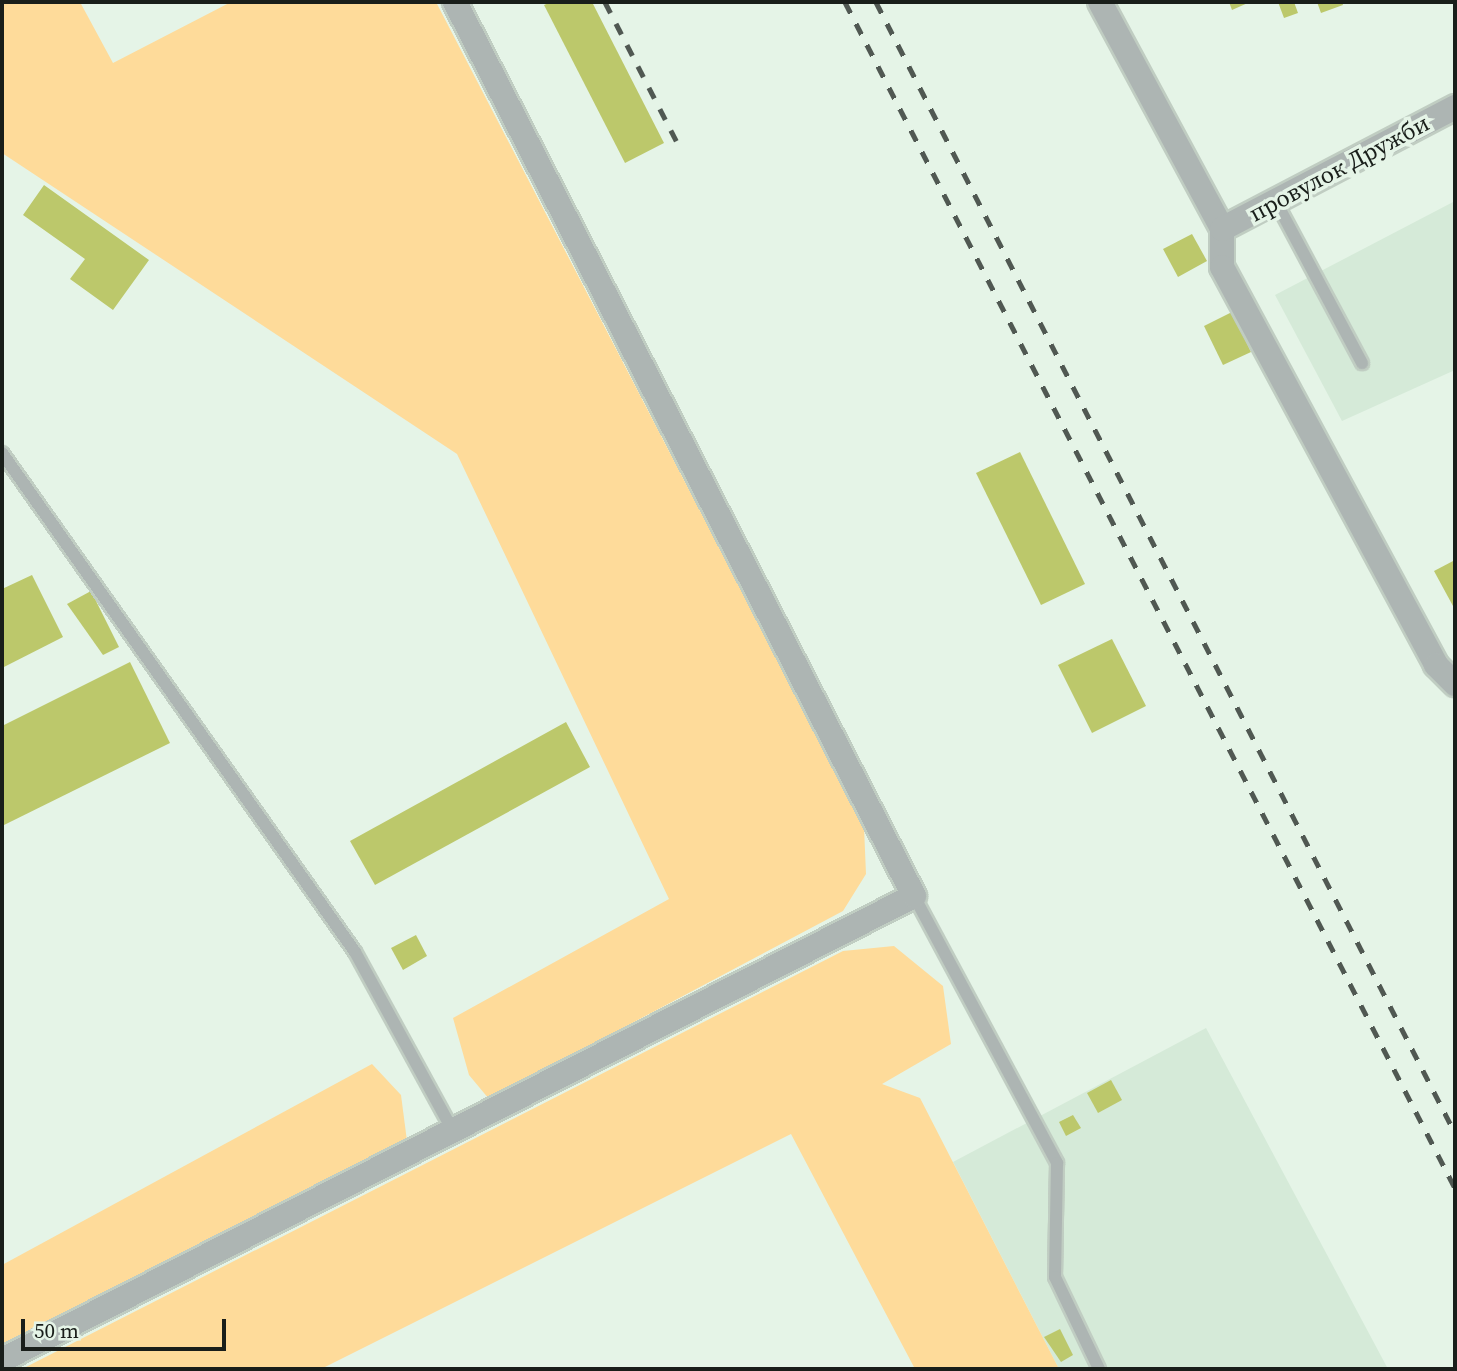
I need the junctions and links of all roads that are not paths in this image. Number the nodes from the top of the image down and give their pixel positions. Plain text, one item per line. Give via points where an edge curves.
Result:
1 (455, 2) edge
2 (1100, 2) edge
3 (1455, 107) edge
4 (1275, 200) junction
5 (1223, 229) junction
6 (1362, 363) dead end
7 (2, 453) edge
8 (1455, 684) edge
9 (914, 896) junction
10 (453, 1131) junction
11 (2, 1360) edge
12 (1099, 1369) edge

1 - 9 street
2 - 5 street
3 - 4 street, провулок Дружби
4 - 5 street, провулок Дружби
4 - 6 lane
5 - 8 street via 1222,267 1436,666
7 - 10 lane via 355,953
9 - 10 street
9 - 12 lane via 1057,1163 1055,1277
10 - 11 street

